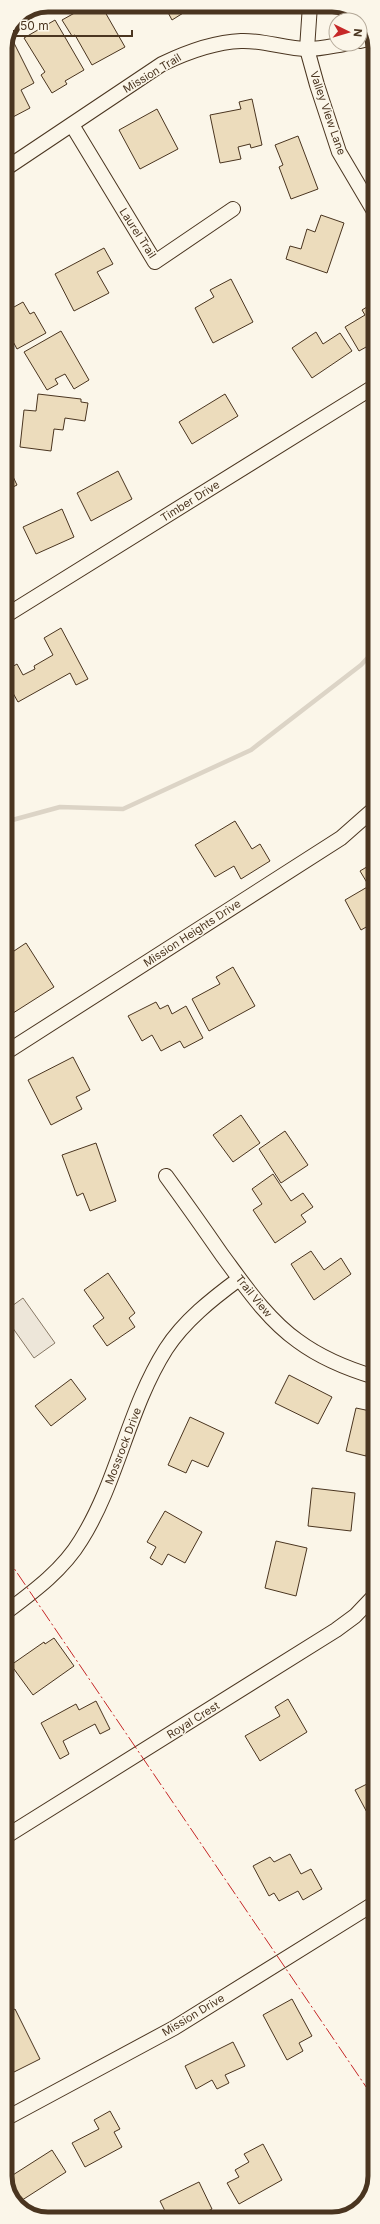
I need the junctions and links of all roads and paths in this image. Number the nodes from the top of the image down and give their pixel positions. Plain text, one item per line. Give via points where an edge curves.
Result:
1 (310, 12) edge
2 (328, 46) edge
3 (307, 49) junction
4 (72, 125) junction
5 (12, 164) edge
6 (368, 201) edge
7 (233, 209) dead end
8 (368, 390) edge
9 (12, 612) edge
10 (368, 814) edge
11 (12, 1049) edge
12 (166, 1176) dead end
13 (239, 1279) junction
14 (368, 1375) edge
15 (368, 1602) edge
16 (12, 1608) edge
17 (12, 1834) edge
18 (368, 1907) edge
19 (12, 2116) edge

1 - 3 street, Valley View Lane
2 - 3 street, Mission Trail
3 - 4 street, Mission Trail via 241,41 212,45 186,53 162,64
3 - 6 street, Valley View Lane via 340,152
4 - 5 street, Mission Trail
4 - 7 street, Laurel Trail via 155,262
8 - 9 street, Timber Drive
10 - 11 street, Mission Heights Drive via 341,838
12 - 13 street, Trail View
13 - 14 street, Trail View via 269,1316 299,1342 337,1364
13 - 16 street, Mossrock Drive via 179,1330 136,1409 96,1515 81,1541 40,1587
15 - 17 street, Royal Crest via 336,1630
18 - 19 street, Mission Drive via 174,2028

